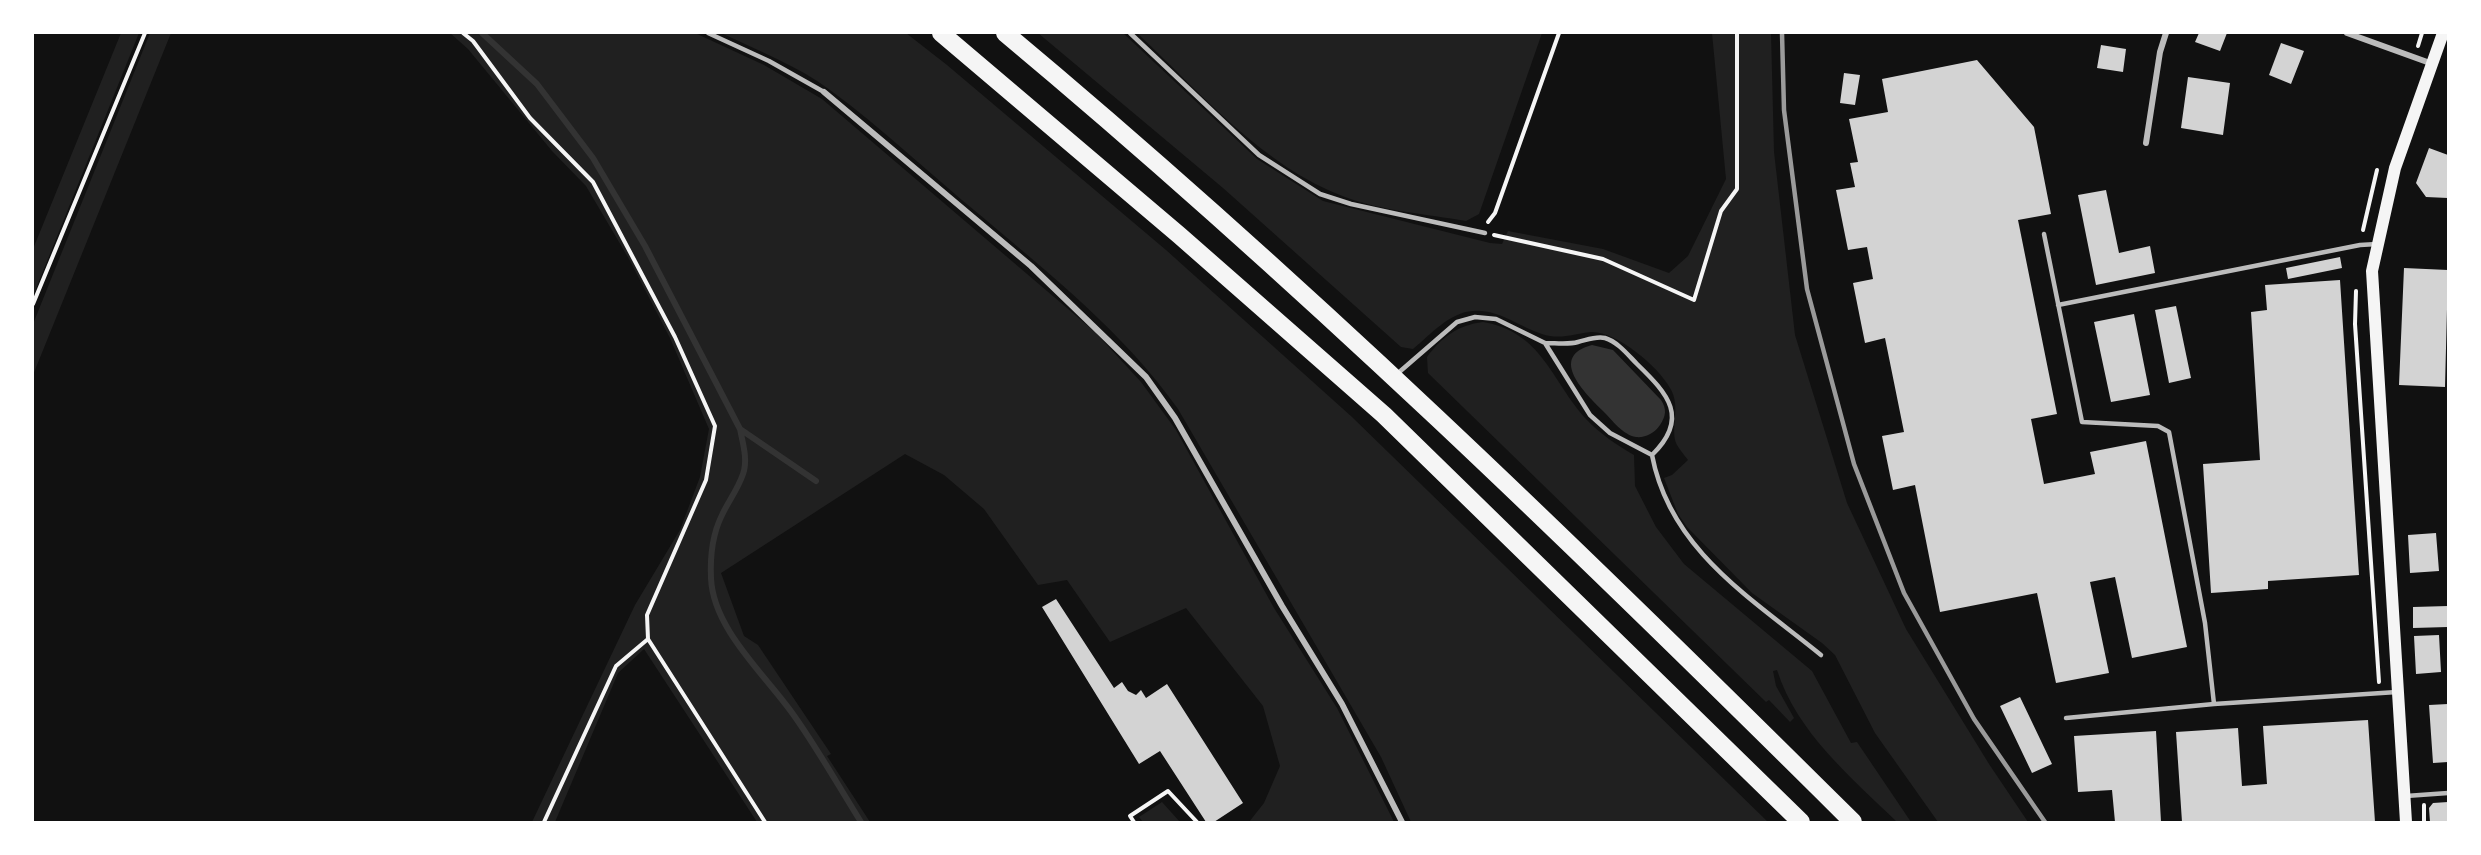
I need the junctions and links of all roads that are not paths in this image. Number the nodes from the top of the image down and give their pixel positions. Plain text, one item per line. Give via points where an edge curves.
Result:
1 (708, 33) edge
2 (941, 33) edge
3 (1005, 33) edge
4 (1130, 33) edge
5 (2166, 33) edge
6 (2347, 33) edge
7 (2443, 33) edge
8 (2430, 63) junction
9 (824, 92) joint
10 (2146, 143) dead end
11 (1485, 233) road end
12 (2044, 234) dead end
13 (2377, 244) junction
14 (2058, 305) junction
15 (1545, 343) junction
16 (1395, 376) junction
17 (1652, 455) junction
18 (1821, 655) dead end
19 (2397, 692) junction
20 (2214, 704) junction
21 (2066, 718) dead end
22 (2448, 794) edge
23 (2404, 796) junction
24 (1402, 822) edge
25 (1801, 822) edge
26 (1853, 822) edge
27 (2406, 822) edge

1 - 9 lane
2 - 25 highway via 1384,415
3 - 16 highway via 1207,206
4 - 11 lane via 1259,155 1320,194
5 - 10 street
6 - 8 street
7 - 8 main road
8 - 13 main road via 2394,168
9 - 24 street via 1031,266 1146,377 1175,418 1342,704
12 - 14 lane
13 - 14 lane
13 - 19 main road via 2372,271 2373,314
14 - 20 lane via 2082,422 2158,426 2169,432 2205,623
15 - 16 lane via 1496,319 1475,317 1448,327
15 - 17 lane via 1590,415 1610,433
15 - 17 lane via 1604,338 1624,350 1664,390 1672,408 1672,420 1668,436
16 - 26 highway
17 - 18 lane via 1657,483 1694,546 1712,566
19 - 20 lane
19 - 23 main road
20 - 21 lane
22 - 23 lane
23 - 27 main road

